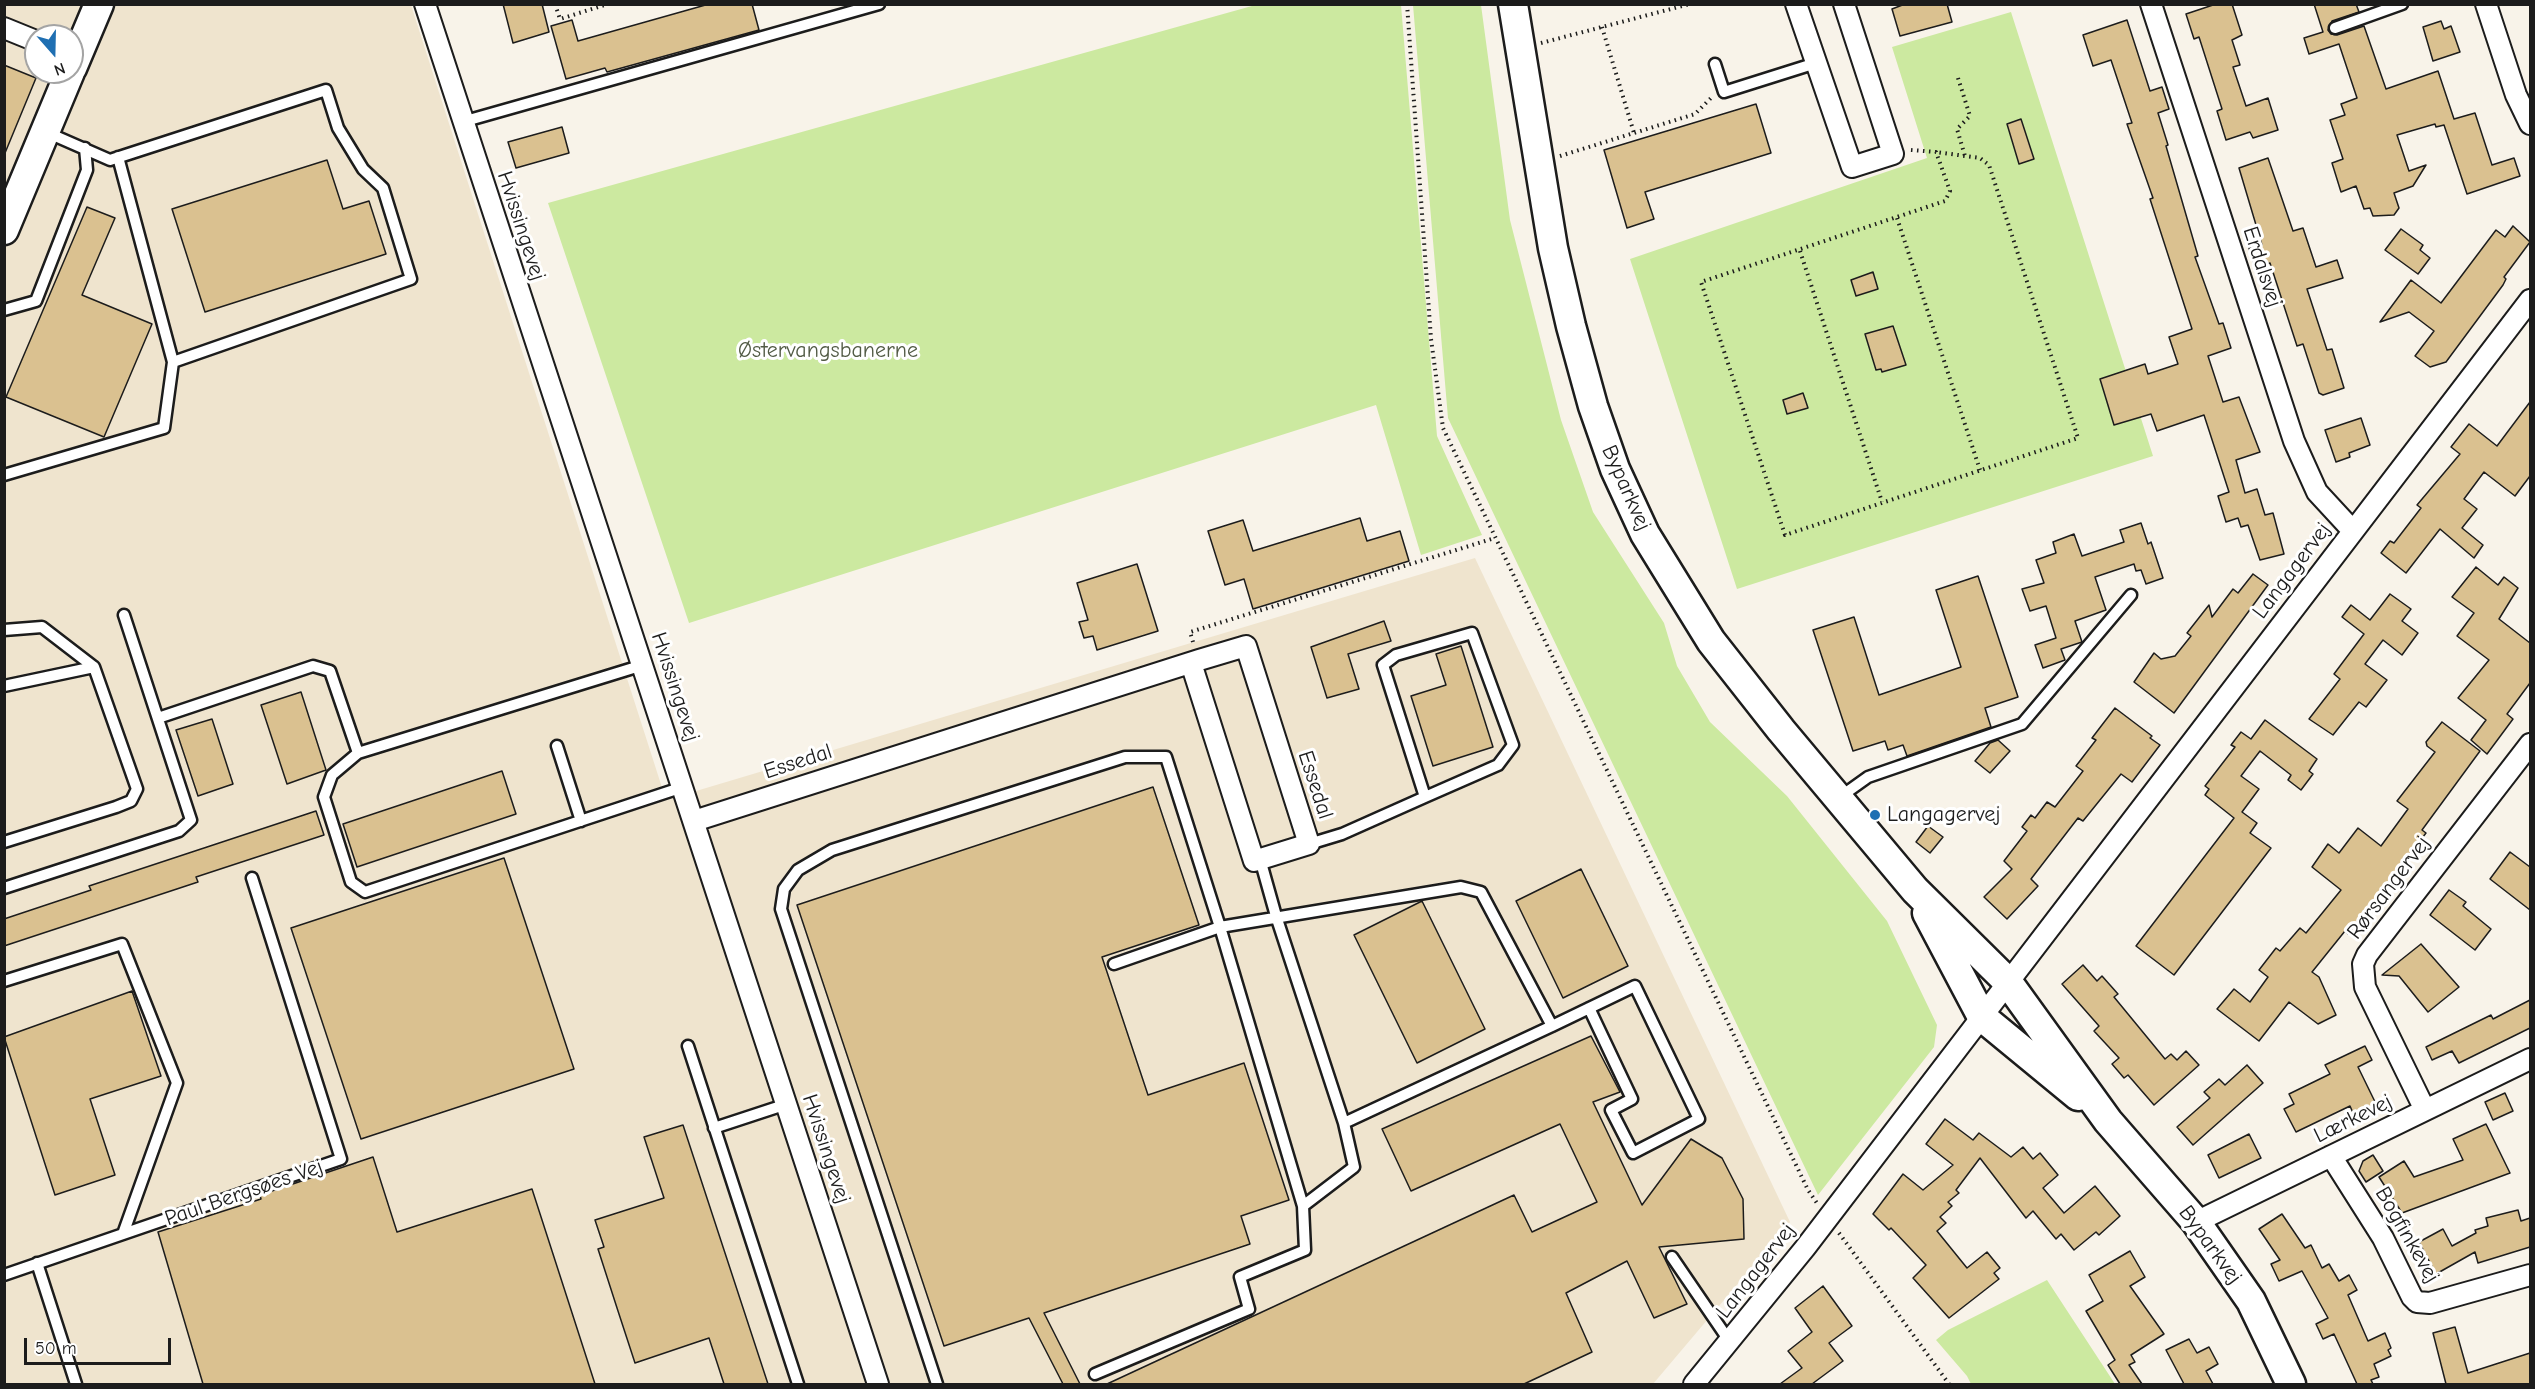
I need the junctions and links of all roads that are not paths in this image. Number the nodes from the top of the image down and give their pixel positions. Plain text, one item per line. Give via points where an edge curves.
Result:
1 (99, 4) edge
2 (425, 4) edge
3 (879, 4) edge
4 (1513, 4) edge
5 (1796, 4) edge
6 (1844, 4) edge
7 (2151, 4) edge
8 (2402, 4) edge
9 (2486, 4) edge
10 (4, 28) edge
11 (2335, 28) dead end
12 (24, 36) edge
13 (84, 38) edge
14 (1816, 63) junction
15 (1715, 64) dead end
16 (65, 84) edge
17 (461, 122) junction
18 (2530, 124) edge
19 (46, 132) junction
20 (85, 148) junction
21 (118, 157) junction
22 (4, 230) edge
23 (2530, 300) edge
24 (4, 310) edge
25 (173, 362) junction
26 (4, 475) edge
27 (2353, 531) junction
28 (2131, 595) dead end
29 (124, 615) dead end
30 (4, 630) edge
31 (1195, 661) junction
32 (643, 665) junction
33 (94, 667) junction
34 (4, 686) edge
35 (158, 718) junction
36 (2530, 744) edge
37 (557, 746) dead end
38 (358, 753) junction
39 (683, 787) junction
40 (1425, 797) junction
41 (1840, 798) junction
42 (581, 821) junction
43 (694, 821) junction
44 (4, 842) edge
45 (1309, 844) junction
46 (1260, 859) junction
47 (252, 878) dead end
48 (4, 888) edge
49 (1915, 890) junction
50 (1275, 916) junction
51 (1220, 927) junction
52 (1114, 964) dead end
53 (4, 981) edge
54 (2007, 981) junction
55 (1589, 1008) junction
56 (1982, 1017) junction
57 (1552, 1026) junction
58 (688, 1046) dead end
59 (2530, 1059) edge
60 (787, 1104) junction
61 (2425, 1110) junction
62 (2108, 1121) junction
63 (1344, 1123) junction
64 (714, 1128) junction
65 (2331, 1156) junction
66 (1303, 1206) junction
67 (2196, 1222) junction
68 (123, 1234) junction
69 (1672, 1257) dead end
70 (37, 1263) junction
71 (4, 1275) edge
72 (2530, 1275) edge
73 (1730, 1342) junction
74 (1095, 1374) dead end
75 (76, 1384) edge
76 (798, 1384) edge
77 (878, 1384) edge
78 (937, 1384) edge
79 (1694, 1384) edge
80 (2291, 1384) edge

1 - 13 street
2 - 17 street, Hvissingevej
3 - 17 lane
4 - 41 street, Byparkvej via 1553,248 1593,406 1615,469 1645,534 1711,641
5 - 14 street
6 - 14 street via 1893,154 1852,168
7 - 27 street, Erdalsvej via 2294,441 2317,492
8 - 11 lane
9 - 18 street via 2516,95
10 - 12 street
14 - 15 lane via 1724,92
16 - 19 street
17 - 32 street, Hvissingevej
19 - 20 lane
19 - 22 street
20 - 21 lane via 110,160
20 - 24 lane via 87,170 36,301
21 - 25 lane
21 - 25 lane via 326,90 338,128 363,169 383,188 411,279
23 - 27 street, Langagervej
25 - 26 lane via 164,428
27 - 54 street, Langagervej
28 - 41 lane via 2022,724 1868,777
29 - 35 lane
30 - 33 lane via 42,627
31 - 43 street, Essedal
31 - 45 street, Essedal via 1245,645
31 - 46 street via 1254,861
32 - 38 lane
32 - 39 street, Hvissingevej
33 - 34 lane
33 - 44 lane via 136,789 134,798
35 - 38 lane via 313,666 330,671
35 - 48 lane via 190,820 179,831
36 - 61 street, Rørsangervej via 2363,964 2365,987
37 - 42 lane
38 - 42 lane via 332,775 324,797 351,882 365,892
39 - 42 lane
39 - 43 street, Hvissingevej
40 - 40 lane via 1383,665 1396,655 1472,633 1513,746 1498,765
40 - 45 lane via 1342,834
41 - 49 street, Byparkvej
43 - 60 street, Hvissingevej
45 - 46 street, Essedal
46 - 50 lane
47 - 68 lane, Paul Bergsøes Vej via 341,1159
49 - 54 street, Byparkvej
49 - 56 street, Byparkvej
50 - 51 lane
50 - 57 lane via 1461,887 1481,892
50 - 63 lane
51 - 52 lane
51 - 66 lane
51 - 78 lane via 1166,757 1125,757 832,850 798,870 784,889 781,909
53 - 68 lane via 122,944 177,1083
54 - 56 street, Langagervej
54 - 62 street, Byparkvej
55 - 55 lane via 1635,986 1699,1119 1633,1154 1611,1110 1632,1099
55 - 57 lane
56 - 62 street, Byparkvej
56 - 73 street, Langagervej
57 - 63 lane
58 - 64 lane
59 - 61 street, Lærkevej
60 - 64 lane
60 - 77 street, Hvissingevej
61 - 65 street, Lærkevej
62 - 67 street, Byparkvej
63 - 66 lane via 1354,1167
64 - 76 lane
65 - 67 street, Lærkevej
65 - 72 street, Bogfinkevej via 2383,1238 2417,1302 2430,1303
66 - 74 lane via 1305,1250 1240,1277 1249,1309
67 - 80 street, Byparkvej via 2250,1301
68 - 70 lane, Paul Bergsøes Vej
69 - 73 lane
70 - 71 lane, Paul Bergsøes Vej
70 - 75 lane
73 - 79 street, Langagervej

